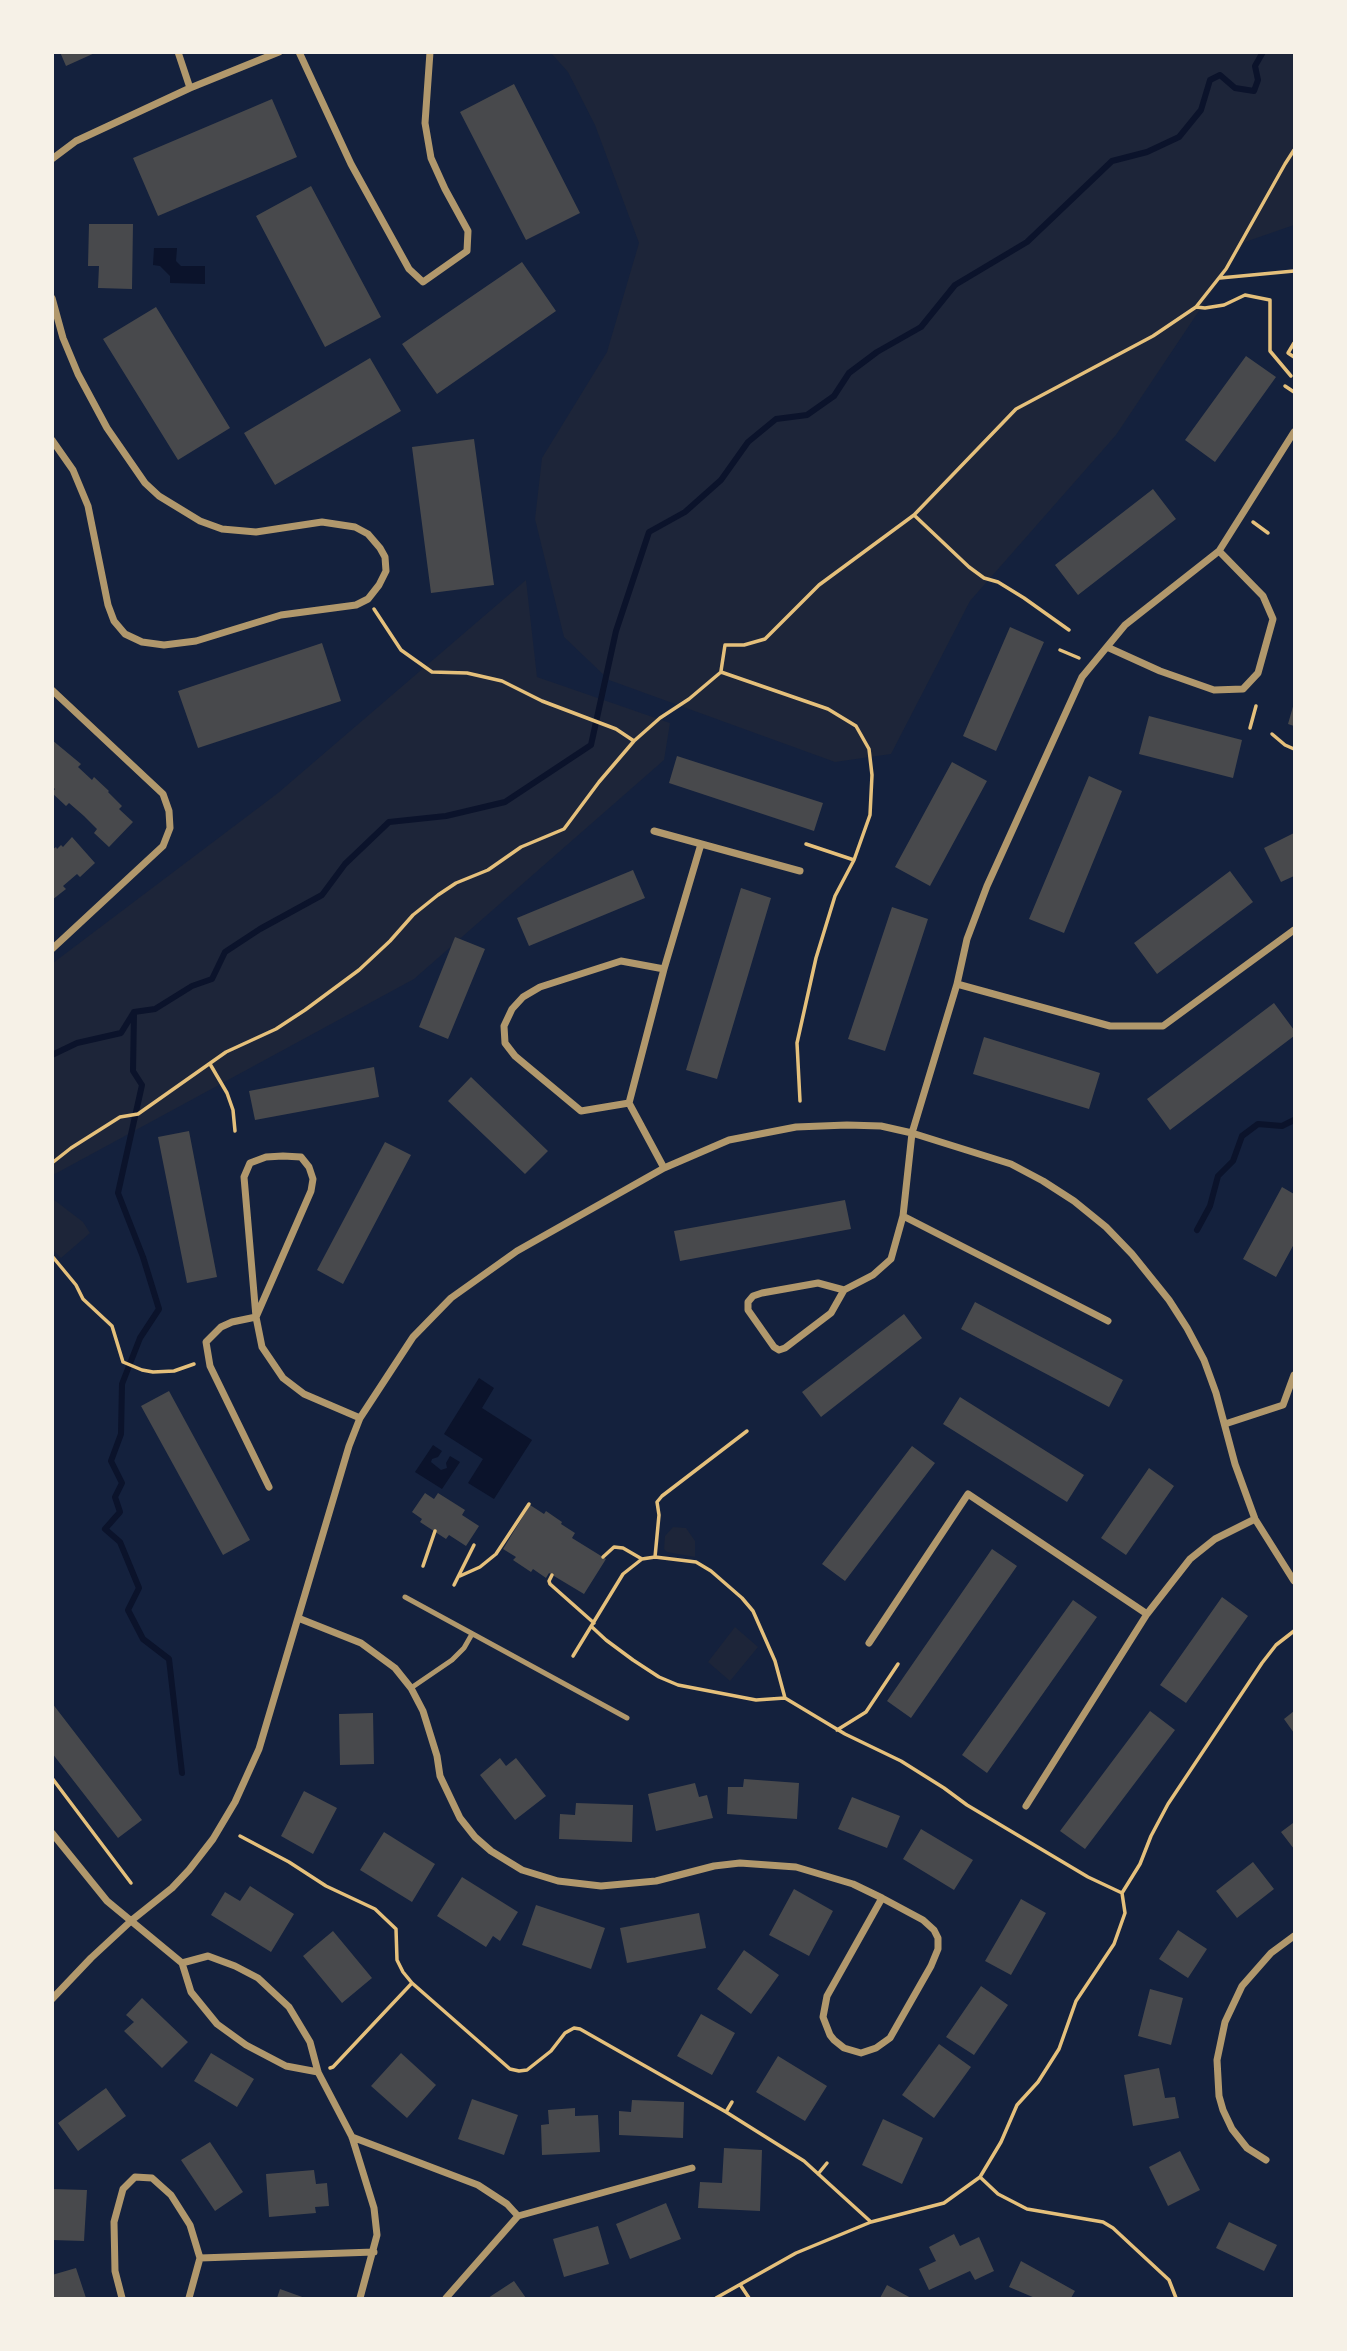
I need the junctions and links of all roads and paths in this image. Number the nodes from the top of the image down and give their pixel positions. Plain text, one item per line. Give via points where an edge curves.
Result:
1 (178, 52) edge
2 (279, 52) edge
3 (299, 52) edge
4 (430, 52) edge
5 (190, 89) junction
6 (1294, 150) edge
7 (52, 159) edge
8 (1294, 271) edge
9 (1219, 278) junction
10 (52, 298) edge
11 (1196, 307) junction
12 (1294, 342) edge
13 (1294, 357) edge
14 (1291, 376) dead end
15 (1284, 386) dead end
16 (1294, 392) edge
17 (1294, 432) edge
18 (52, 440) edge
19 (914, 515) junction
20 (1253, 522) dead end
21 (1268, 533) dead end
22 (1219, 551) junction
23 (368, 599) junction
24 (1069, 630) dead end
25 (1107, 647) junction
26 (1060, 650) dead end
27 (1079, 658) dead end
28 (721, 672) junction
29 (52, 690) edge
30 (1256, 706) dead end
31 (1250, 728) dead end
32 (1272, 734) dead end
33 (634, 741) junction
34 (1294, 749) edge
35 (654, 831) dead end
36 (701, 844) junction
37 (806, 844) dead end
38 (854, 860) junction
39 (800, 872) dead end
40 (1294, 930) edge
41 (52, 949) edge
42 (664, 970) junction
43 (957, 984) junction
44 (210, 1064) junction
45 (800, 1101) dead end
46 (629, 1103) junction
47 (236, 1131) dead end
48 (912, 1133) junction
49 (52, 1163) edge
50 (664, 1168) junction
51 (903, 1216) junction
52 (52, 1256) edge
53 (844, 1290) junction
54 (256, 1317) junction
55 (1108, 1321) dead end
56 (194, 1364) dead end
57 (1294, 1376) edge
58 (360, 1418) junction
59 (1225, 1424) junction
60 (747, 1431) dead end
61 (269, 1487) dead end
62 (529, 1504) dead end
63 (1255, 1519) junction
64 (435, 1531) dead end
65 (474, 1545) dead end
66 (603, 1557) dead end
67 (655, 1557) junction
68 (642, 1559) junction
69 (423, 1566) dead end
70 (552, 1575) dead end
71 (460, 1576) junction
72 (1294, 1581) edge
73 (454, 1585) dead end
74 (405, 1597) dead end
75 (1147, 1614) junction
76 (298, 1618) junction
77 (593, 1625) junction
78 (1294, 1631) edge
79 (472, 1633) junction
80 (869, 1643) dead end
81 (573, 1656) dead end
82 (898, 1664) dead end
83 (411, 1688) junction
84 (785, 1698) junction
85 (627, 1718) dead end
86 (837, 1730) junction
87 (52, 1778) edge
88 (1026, 1806) dead end
89 (52, 1833) edge
90 (240, 1836) dead end
91 (131, 1883) dead end
92 (1122, 1893) junction
93 (882, 1898) junction
94 (132, 1920) junction
95 (1294, 1936) edge
96 (182, 1963) junction
97 (412, 1983) junction
98 (52, 1999) edge
99 (318, 2072) junction
100 (732, 2102) dead end
101 (726, 2112) junction
102 (352, 2137) junction
103 (1266, 2160) dead end
104 (827, 2163) dead end
105 (692, 2168) dead end
106 (818, 2174) junction
107 (981, 2177) junction
108 (518, 2216) junction
109 (871, 2222) junction
110 (374, 2252) junction
111 (200, 2258) junction
112 (741, 2285) junction
113 (121, 2298) edge
114 (189, 2298) edge
115 (360, 2298) edge
116 (446, 2298) edge
117 (716, 2298) edge
118 (750, 2298) edge
119 (1176, 2298) edge

1 - 5 street
2 - 5 street
3 - 4 street via 351,164 409,270 423,282 467,251 468,232 431,158 425,123
5 - 7 street via 76,141
6 - 9 path
8 - 9 path
9 - 11 path
10 - 23 street via 78,373 107,428 152,490 179,510 222,529 256,532 321,522 355,527 368,534 385,557 386,571
11 - 14 path via 1224,305 1245,295 1270,300 1270,351
11 - 19 path via 1153,336 1016,409
12 - 13 path via 1288,353
15 - 16 path
17 - 22 street
18 - 23 street via 73,470 88,506 108,605 125,634 164,645 197,641 281,615 356,605
19 - 24 path via 969,567
19 - 28 path via 819,585 765,639 725,645
20 - 21 path
22 - 25 street via 1125,625
22 - 25 street via 1264,596 1273,619 1258,673 1242,690 1214,690
23 - 33 path via 401,650 432,672 485,676 616,729
25 - 43 street via 1082,677 987,886 967,939
26 - 27 path
28 - 33 path
28 - 38 path via 828,709 856,726 869,749 872,775 870,816
29 - 41 street via 163,794 170,828 163,846
30 - 31 path
32 - 34 path
33 - 44 path via 564,829 456,883 413,915 335,990 276,1029
35 - 36 street
36 - 39 street
36 - 42 street
37 - 38 path
38 - 45 path via 835,896 816,958 797,1044
40 - 43 street via 1163,1026 1110,1026
42 - 46 street
42 - 46 street via 621,961 540,988 523,997 503,1026 505,1043 515,1056 581,1111
43 - 48 street
44 - 47 path via 230,1101
44 - 49 path via 138,1114 120,1117
46 - 50 street
48 - 50 street via 869,1126 796,1127 729,1140
48 - 51 street
48 - 59 street via 1011,1164 1064,1194 1106,1227 1150,1274 1187,1328 1204,1360
50 - 58 street via 517,1251 451,1298 413,1337
51 - 53 street via 891,1259
51 - 55 street
52 - 56 path via 83,1299 112,1326 123,1362 142,1370 174,1371
53 - 53 street via 818,1283 762,1293 748,1302 748,1310 774,1347 785,1348 831,1313
54 - 54 street via 311,1191 313,1179 301,1157 266,1157 250,1163 244,1177
54 - 58 street via 262,1347 283,1378 304,1394
54 - 61 street via 221,1327 206,1342 206,1353
57 - 59 street via 1283,1405
58 - 76 street via 338,1476
59 - 63 street
60 - 67 path via 657,1502
62 - 71 path via 496,1555
63 - 72 street
63 - 75 street via 1215,1539 1190,1559
64 - 69 path
65 - 71 path
66 - 68 path via 614,1547
67 - 68 path
67 - 84 path via 696,1562 742,1598 753,1611 775,1661
68 - 77 path via 623,1574
70 - 77 path via 550,1584
71 - 73 path
74 - 79 lane
75 - 80 street via 968,1494
75 - 88 street
76 - 83 street via 362,1643 395,1668
76 - 94 street via 259,1749 235,1802 189,1870
77 - 81 path
77 - 84 path via 633,1660 678,1685 756,1700
78 - 92 path via 1276,1645 1216,1730 1168,1804
79 - 83 lane via 452,1660
79 - 85 lane
82 - 86 path via 866,1712
83 - 93 street via 430,1729 445,1790 460,1818 491,1851 522,1870 558,1881 601,1886 656,1881 714,1866 766,1864 828,1875
84 - 86 path
86 - 92 path via 901,1761 967,1805
87 - 91 path
89 - 94 street via 107,1901
90 - 97 path via 375,1909 396,1929 397,1960
92 - 107 path via 1125,1913 1114,1944 1076,2001 1059,2049 1017,2105
93 - 93 street via 934,1930 938,1949 890,2038 861,2053 834,2040 823,2017 827,1996
94 - 96 street
94 - 98 street
95 - 103 street via 1271,1953 1242,1986 1225,2022 1217,2060 1219,2096 1232,2129 1247,2148
96 - 99 street via 191,1992 217,2024 286,2066
96 - 99 street via 208,1956 258,1979 289,2007 310,2042
97 - 99 path via 333,2067
97 - 101 path via 510,2069 527,2070 565,2033 580,2029
99 - 102 street
100 - 101 path
101 - 106 path
102 - 108 street via 478,2185
102 - 110 street via 374,2208
104 - 106 path
105 - 108 street
106 - 109 path
107 - 109 path via 944,2203
107 - 119 path via 998,2194 1027,2209 1103,2222 1113,2228 1169,2280
108 - 116 street
109 - 112 path via 796,2253
110 - 111 street
110 - 115 street
111 - 113 street via 190,2225 171,2195 152,2178 135,2177 123,2189 114,2222
111 - 114 street
112 - 117 path
112 - 118 path

